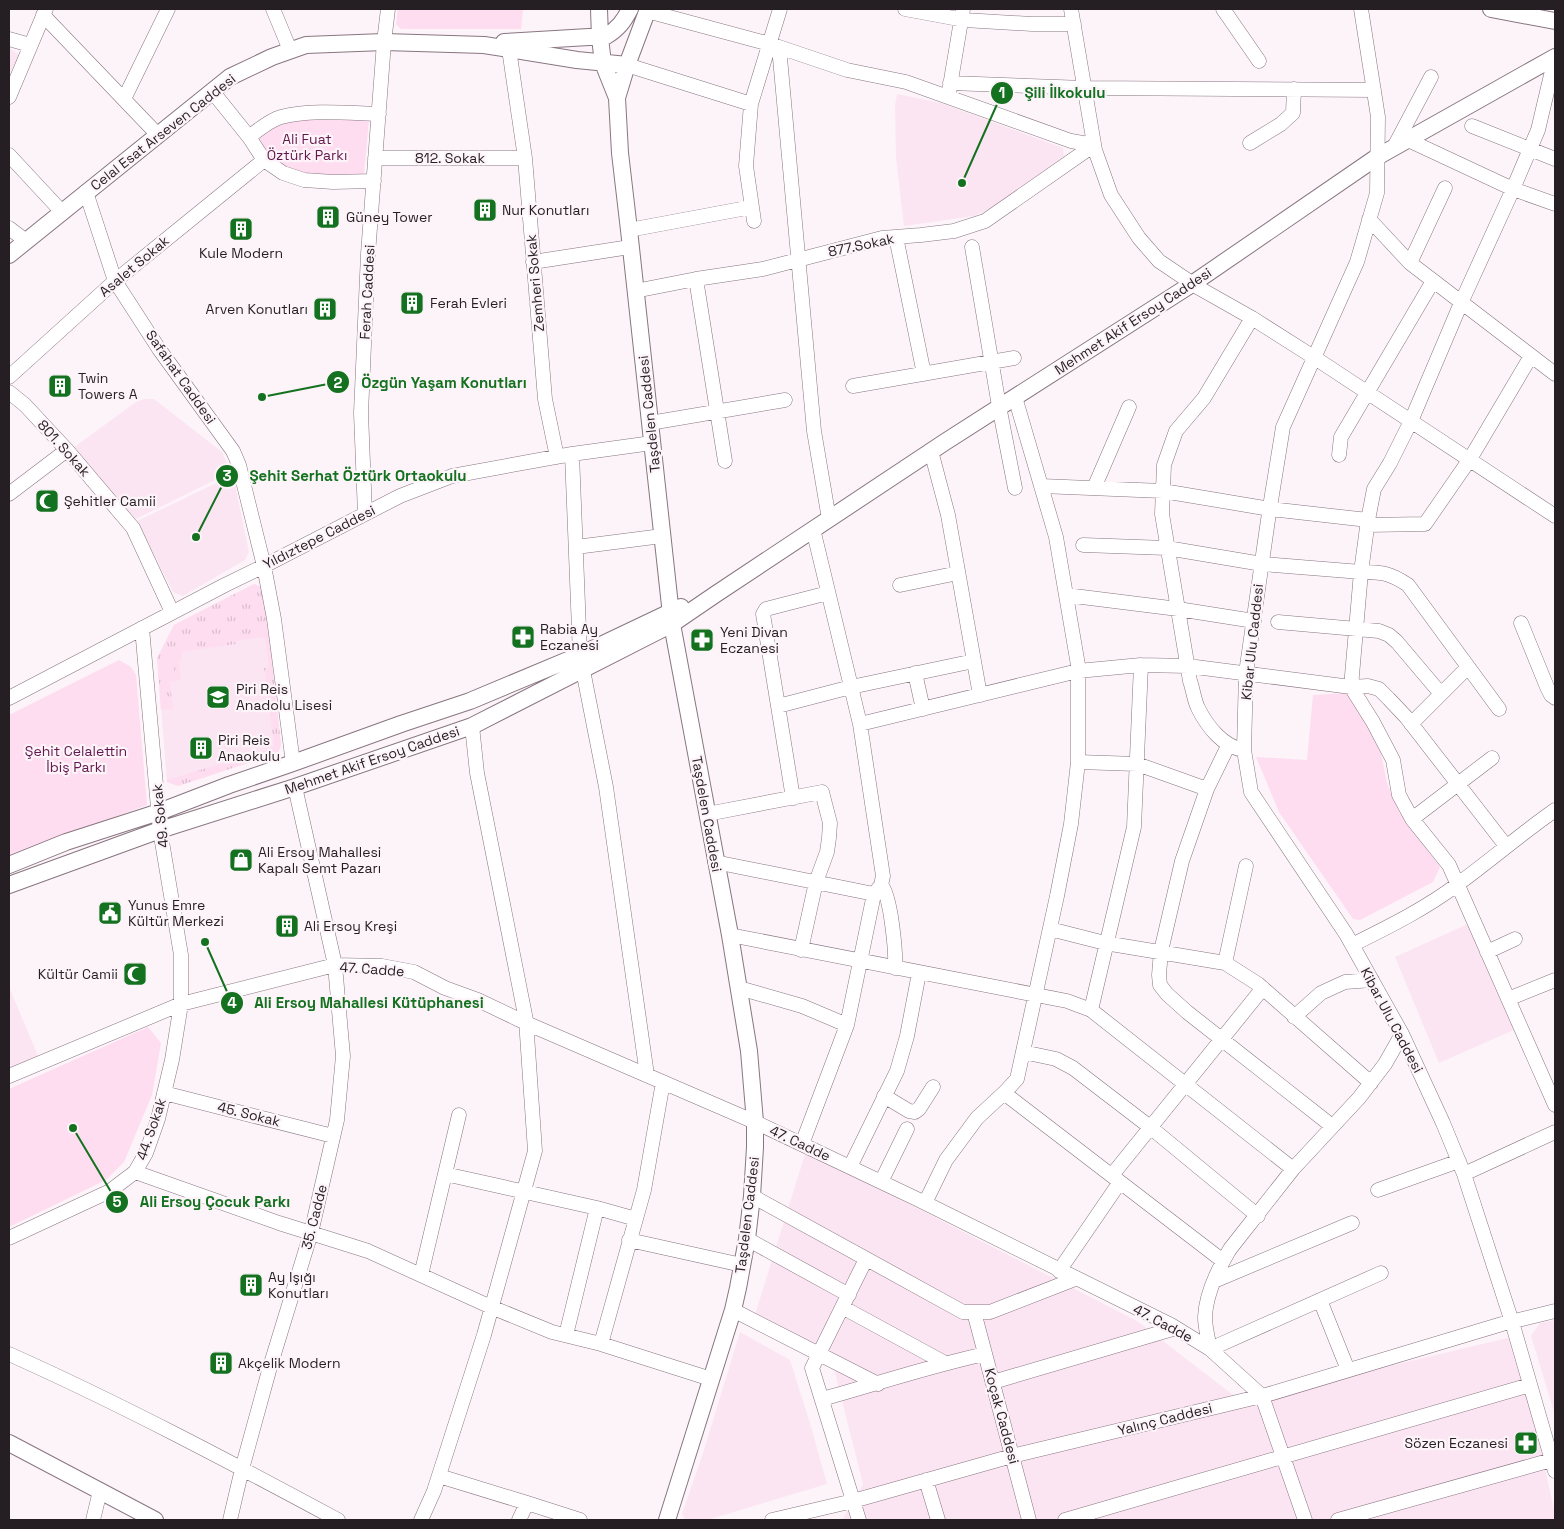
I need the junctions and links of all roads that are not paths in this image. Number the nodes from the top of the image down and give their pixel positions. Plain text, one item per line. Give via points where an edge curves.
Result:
1 (168, 9) edge
2 (273, 9) edge
3 (388, 9) edge
4 (599, 9) edge
5 (630, 9) edge
6 (780, 9) edge
7 (905, 9) edge
8 (1071, 9) edge
9 (1223, 9) edge
10 (1361, 9) edge
11 (1491, 9) edge
12 (648, 10) edge
13 (44, 12) edge
14 (962, 14) edge
15 (1555, 21) edge
16 (1074, 24) junction
17 (603, 37) junction
18 (9, 39) edge
19 (384, 42) junction
20 (30, 45) junction
21 (484, 45) junction
22 (774, 46) junction
23 (509, 49) junction
24 (290, 50) junction
25 (1555, 58) edge
26 (629, 60) junction
27 (1260, 61) dead end
28 (603, 63) junction
29 (1431, 78) dead end
30 (1085, 88) junction
31 (1294, 89) junction
32 (949, 90) junction
33 (1374, 90) junction
34 (212, 91) junction
35 (9, 97) edge
36 (616, 98) junction
37 (124, 99) junction
38 (750, 104) junction
39 (378, 114) junction
40 (1472, 126) dead end
41 (158, 135) junction
42 (248, 137) junction
43 (1250, 143) dead end
44 (1401, 144) junction
45 (1094, 145) junction
46 (1530, 150) junction
47 (9, 155) edge
48 (1377, 157) junction
49 (375, 158) junction
50 (525, 158) junction
51 (1555, 159) edge
52 (264, 160) junction
53 (374, 181) junction
54 (1445, 188) dead end
55 (1513, 189) junction
56 (86, 192) junction
57 (1555, 204) edge
58 (752, 207) junction
59 (62, 212) junction
60 (1369, 219) junction
61 (754, 221) dead end
62 (9, 228) edge
63 (628, 230) junction
64 (896, 237) junction
65 (26, 241) junction
66 (630, 247) junction
67 (972, 247) dead end
68 (9, 255) edge
69 (799, 260) junction
70 (533, 262) junction
71 (1410, 263) junction
72 (696, 279) junction
73 (115, 281) junction
74 (1433, 281) junction
75 (1192, 284) junction
76 (635, 291) junction
77 (1461, 303) junction
78 (1252, 318) junction
79 (1531, 356) junction
80 (1014, 358) dead end
81 (1315, 358) junction
82 (992, 362) junction
83 (924, 374) junction
84 (1555, 374) edge
85 (9, 377) edge
86 (853, 386) dead end
87 (9, 392) edge
88 (1368, 392) junction
89 (1015, 396) junction
90 (785, 400) dead end
91 (999, 406) junction
92 (1129, 408) dead end
93 (717, 412) junction
94 (1411, 421) junction
95 (650, 423) junction
96 (652, 443) junction
97 (67, 450) junction
98 (930, 451) junction
99 (572, 454) junction
100 (1340, 455) dead end
101 (557, 457) junction
102 (1470, 459) junction
103 (725, 461) dead end
104 (1041, 486) junction
105 (1015, 488) dead end
106 (1094, 488) junction
107 (1163, 491) junction
108 (9, 494) edge
109 (1270, 509) junction
110 (365, 514) junction
111 (1555, 516) edge
112 (829, 519) junction
113 (1368, 523) junction
114 (813, 529) junction
115 (662, 536) junction
116 (1084, 545) dead end
117 (576, 546) junction
118 (1167, 548) junction
119 (1262, 564) junction
120 (264, 566) junction
121 (1361, 572) junction
122 (958, 573) junction
123 (900, 585) dead end
124 (828, 594) junction
125 (1066, 595) junction
126 (1178, 609) junction
127 (172, 612) junction
128 (672, 618) junction
129 (1254, 621) junction
130 (1278, 622) dead end
131 (1521, 623) dead end
132 (142, 628) junction
133 (1356, 628) junction
134 (974, 661) junction
135 (581, 663) junction
136 (1142, 665) junction
137 (1188, 666) junction
138 (1468, 667) junction
139 (1078, 670) junction
140 (915, 673) junction
141 (1246, 673) junction
142 (1351, 687) junction
143 (851, 688) junction
144 (1441, 694) junction
145 (980, 695) junction
146 (9, 698) edge
147 (1555, 698) edge
148 (778, 706) junction
149 (923, 709) junction
150 (1499, 709) dead end
151 (860, 724) junction
152 (1411, 724) junction
153 (472, 726) junction
154 (1228, 746) junction
155 (1244, 750) junction
156 (1492, 758) dead end
157 (1078, 762) junction
158 (293, 763) junction
159 (1137, 764) junction
160 (1458, 784) junction
161 (295, 787) junction
162 (1207, 789) junction
163 (793, 798) junction
164 (1555, 810) edge
165 (159, 812) junction
166 (707, 814) junction
167 (1412, 820) junction
168 (160, 830) junction
169 (1506, 846) junction
170 (715, 862) junction
171 (9, 865) edge
172 (1246, 866) dead end
173 (816, 882) junction
174 (9, 885) edge
175 (1458, 885) junction
176 (877, 890) junction
177 (1050, 929) junction
178 (730, 935) junction
179 (1515, 939) dead end
180 (1106, 943) junction
181 (1352, 945) junction
182 (801, 950) junction
183 (1161, 951) junction
184 (1487, 952) junction
185 (860, 961) junction
186 (1225, 963) junction
187 (335, 965) junction
188 (895, 968) junction
189 (920, 973) junction
190 (1372, 980) junction
191 (1555, 980) edge
192 (739, 988) junction
193 (1263, 988) junction
194 (1035, 996) junction
195 (1508, 999) junction
196 (181, 1004) junction
197 (1090, 1010) junction
198 (1294, 1017) junction
199 (526, 1023) junction
200 (847, 1025) junction
201 (1402, 1034) junction
202 (1221, 1038) junction
203 (1023, 1052) junction
204 (647, 1075) junction
205 (9, 1076) edge
206 (663, 1082) junction
207 (1371, 1083) junction
208 (1184, 1084) junction
209 (933, 1087) dead end
210 (164, 1092) junction
211 (1004, 1093) junction
212 (884, 1096) junction
213 (1555, 1105) edge
214 (460, 1115) dead end
215 (755, 1122) junction
216 (1332, 1126) junction
217 (1150, 1127) junction
218 (907, 1129) dead end
219 (1555, 1132) edge
220 (333, 1136) junction
221 (802, 1144) junction
222 (850, 1167) junction
223 (1462, 1167) junction
224 (1293, 1169) junction
225 (135, 1172) junction
226 (445, 1174) junction
227 (1116, 1178) junction
228 (881, 1182) junction
229 (1378, 1190) dead end
230 (524, 1192) junction
231 (752, 1196) junction
232 (925, 1203) junction
233 (597, 1208) junction
234 (1258, 1216) junction
235 (636, 1219) junction
236 (1352, 1223) dead end
237 (311, 1233) junction
238 (9, 1238) edge
239 (747, 1239) junction
240 (630, 1240) junction
241 (866, 1260) junction
242 (1223, 1261) junction
243 (742, 1265) junction
244 (1059, 1271) junction
245 (1381, 1273) dead end
246 (421, 1275) junction
247 (1075, 1279) junction
248 (1214, 1281) junction
249 (1320, 1300) junction
250 (846, 1301) junction
251 (491, 1307) junction
252 (733, 1310) junction
253 (1555, 1311) edge
254 (974, 1312) junction
255 (1512, 1322) junction
256 (1176, 1328) junction
257 (566, 1335) junction
258 (601, 1344) junction
259 (1210, 1349) junction
260 (9, 1354) edge
261 (986, 1354) junction
262 (818, 1355) junction
263 (945, 1363) junction
264 (1348, 1370) junction
265 (711, 1379) junction
266 (993, 1382) junction
267 (878, 1384) junction
268 (1530, 1385) junction
269 (1262, 1396) junction
270 (822, 1399) junction
271 (9, 1443) edge
272 (1012, 1456) junction
273 (1283, 1457) junction
274 (1554, 1463) edge
275 (242, 1469) junction
276 (439, 1476) junction
277 (926, 1480) junction
278 (100, 1491) junction
279 (853, 1501) junction
280 (527, 1503) junction
281 (93, 1520) edge
282 (155, 1520) edge
283 (230, 1520) edge
284 (338, 1520) edge
285 (421, 1520) edge
286 (519, 1520) edge
287 (580, 1520) edge
288 (667, 1520) edge
289 (772, 1520) edge
290 (859, 1520) edge
291 (938, 1520) edge
292 (1030, 1520) edge
293 (1064, 1520) edge
294 (1305, 1520) edge
295 (1338, 1520) edge

1 - 37 street
2 - 24 street
3 - 19 street, Ferah Caddesi
4 - 17 main road
5 - 17 main road via 620,27
6 - 22 street
7 - 14 street
8 - 16 street
9 - 27 street
10 - 33 street, Kibar Ulu Caddesi
11 - 15 main road
12 - 22 street
12 - 26 main road
13 - 20 street
13 - 37 street
14 - 16 street via 1032,24
14 - 32 street
16 - 30 street
17 - 21 main road
17 - 26 main road via 618,38 625,43 629,48
17 - 28 main road
18 - 20 street
19 - 21 main road, Celal Esat Arseven Caddesi
19 - 24 main road, Celal Esat Arseven Caddesi via 306,45
19 - 39 street, Ferah Caddesi
20 - 35 street
21 - 23 main road
22 - 32 street via 847,70
22 - 38 street
22 - 69 street
23 - 28 main road
23 - 50 street, Zemheri Sokak
24 - 34 main road, Celal Esat Arseven Caddesi via 230,77
25 - 44 main road, Mehmet Akif Ersoy Caddesi
25 - 46 street
26 - 28 main road
26 - 36 main road
26 - 38 street
28 - 36 main road
29 - 44 street
30 - 31 street
30 - 32 street
30 - 45 street
31 - 33 street
31 - 43 street via 1293,113
32 - 45 street via 1071,141
33 - 48 street, Kibar Ulu Caddesi via 1378,117
34 - 41 main road, Celal Esat Arseven Caddesi
34 - 42 street
36 - 63 main road, Taşdelen Caddesi
37 - 41 street
38 - 58 street via 746,166
39 - 42 street via 316,112 281,117
39 - 49 street, Ferah Caddesi
40 - 46 street
41 - 56 main road, Celal Esat Arseven Caddesi
42 - 52 street
44 - 48 main road, Mehmet Akif Ersoy Caddesi
44 - 55 street
45 - 64 street, 877.Sokak via 985,221 954,231
45 - 75 street via 1111,195 1139,238 1159,261
46 - 51 street
46 - 55 street
47 - 59 street
48 - 60 street, Kibar Ulu Caddesi via 1377,193
48 - 75 main road, Mehmet Akif Ersoy Caddesi
49 - 50 street, 812. Sokak
49 - 53 street, Ferah Caddesi
50 - 70 street, Zemheri Sokak
52 - 53 street via 283,173 304,180
52 - 73 street, Asalet Sokak
53 - 110 street, Ferah Caddesi via 361,414
54 - 71 street
55 - 57 street
55 - 77 street
56 - 59 main road, Celal Esat Arseven Caddesi
56 - 73 street, Safahat Caddesi
58 - 61 street
58 - 63 street
59 - 65 main road, Celal Esat Arseven Caddesi
60 - 71 street
60 - 81 street, Kibar Ulu Caddesi via 1356,262
62 - 65 street
63 - 66 main road, Taşdelen Caddesi
64 - 69 street, 877.Sokak
64 - 83 street
65 - 68 main road, Celal Esat Arseven Caddesi
66 - 70 street
66 - 76 main road, Taşdelen Caddesi
67 - 82 street
69 - 72 street, 877.Sokak
69 - 112 street via 814,431
70 - 101 street, Zemheri Sokak via 545,399
71 - 74 street
72 - 76 street, 877.Sokak
72 - 93 street
73 - 85 street, Asalet Sokak
73 - 120 street, Safahat Caddesi via 159,349 233,451 240,465
74 - 77 street
74 - 88 street
75 - 78 street
75 - 89 main road, Mehmet Akif Ersoy Caddesi
76 - 95 main road, Taşdelen Caddesi
77 - 79 street
77 - 94 street
78 - 81 street
78 - 107 street via 1204,398 1176,431 1164,465
79 - 84 street
79 - 102 street
80 - 82 street
81 - 88 street
81 - 109 street, Kibar Ulu Caddesi via 1284,427
82 - 83 street
82 - 91 street
83 - 86 street
87 - 97 street, 801. Sokak
88 - 94 street
88 - 100 street via 1341,437
89 - 91 main road, Mehmet Akif Ersoy Caddesi
89 - 104 street
90 - 93 street
91 - 98 main road, Mehmet Akif Ersoy Caddesi
91 - 105 street
92 - 106 street
93 - 95 street
93 - 103 street
94 - 102 street
94 - 113 street via 1374,489
95 - 96 main road, Taşdelen Caddesi
96 - 99 street, Yıldıztepe Caddesi
96 - 115 main road, Taşdelen Caddesi
97 - 108 street
97 - 127 street, 801. Sokak via 133,528
98 - 112 main road, Mehmet Akif Ersoy Caddesi
98 - 122 street via 948,515
99 - 101 street, Yıldıztepe Caddesi
99 - 117 street
101 - 110 street, Yıldıztepe Caddesi via 452,476
102 - 111 street
102 - 113 street via 1425,524
104 - 106 street
104 - 125 street via 1056,537
106 - 107 street
107 - 109 street
107 - 118 street via 1162,514
109 - 113 street
109 - 119 street, Kibar Ulu Caddesi
110 - 120 street, Yıldıztepe Caddesi
112 - 114 main road, Mehmet Akif Ersoy Caddesi
113 - 121 street
114 - 124 street
114 - 128 main road, Mehmet Akif Ersoy Caddesi via 716,594
115 - 117 street
115 - 128 main road, Taşdelen Caddesi
116 - 118 street
117 - 135 street
118 - 119 street
118 - 126 street
119 - 121 street
119 - 129 street, Kibar Ulu Caddesi
120 - 127 street, Yıldıztepe Caddesi
120 - 158 street, Safahat Caddesi
121 - 133 street
121 - 138 street via 1395,576 1408,585
122 - 123 street
122 - 134 street
124 - 143 street
124 - 148 street via 764,611
125 - 126 street
125 - 139 street
126 - 129 street
126 - 137 street
127 - 132 street, Yıldıztepe Caddesi
128 - 135 main road, Mehmet Akif Ersoy Caddesi
128 - 166 main road, Taşdelen Caddesi
129 - 141 street, Kibar Ulu Caddesi
130 - 133 street
131 - 147 street via 1547,687
132 - 146 street, Yıldıztepe Caddesi
132 - 165 street, 49. Sokak
133 - 142 street
133 - 144 street via 1389,635
134 - 140 street
134 - 145 street
135 - 153 main road, Mehmet Akif Ersoy Caddesi
135 - 158 main road, Mehmet Akif Ersoy Caddesi
135 - 204 street via 606,786
136 - 137 street
136 - 139 street
136 - 159 street
137 - 141 street
137 - 154 street via 1198,707 1210,728
138 - 144 street
138 - 150 street
139 - 145 street
139 - 157 street
140 - 143 street
140 - 149 street
141 - 142 street
141 - 155 street, Kibar Ulu Caddesi
142 - 152 street via 1379,689
142 - 167 street via 1393,760 1399,795
143 - 148 street
143 - 151 street
144 - 152 street
145 - 149 street
148 - 163 street
149 - 151 street
151 - 176 street via 883,867
152 - 160 street
153 - 161 main road, Mehmet Akif Ersoy Caddesi
153 - 199 street via 477,773
154 - 155 street
154 - 162 street
155 - 181 street, Kibar Ulu Caddesi via 1251,792
156 - 160 street
157 - 159 street
157 - 177 street via 1071,824
158 - 165 main road, Mehmet Akif Ersoy Caddesi
159 - 162 street
159 - 180 street via 1134,827
160 - 167 street
160 - 169 street
161 - 168 main road, Mehmet Akif Ersoy Caddesi
161 - 187 street, 35. Cadde
162 - 183 street via 1182,860
163 - 166 street
163 - 173 street via 822,792 830,823 827,852
164 - 169 street
165 - 168 street, 49. Sokak
165 - 171 main road, Mehmet Akif Ersoy Caddesi via 66,842
166 - 170 main road, Taşdelen Caddesi
167 - 175 street via 1449,865
168 - 174 main road, Mehmet Akif Ersoy Caddesi
168 - 196 street, 49. Sokak via 181,954
169 - 175 street
170 - 173 street
170 - 178 main road, Taşdelen Caddesi
172 - 186 street
173 - 176 street
173 - 182 street
175 - 181 street via 1399,922
175 - 184 street
176 - 185 street
176 - 188 street via 884,890 889,903
177 - 180 street
177 - 194 street
178 - 182 street
178 - 192 main road, Taşdelen Caddesi
179 - 184 street
180 - 183 street
180 - 197 street
181 - 190 street, Kibar Ulu Caddesi
182 - 185 street
183 - 186 street
183 - 202 street via 1160,985 1187,1012
184 - 195 street
185 - 188 street
185 - 200 street
186 - 193 street
187 - 196 street, 47. Cadde
187 - 199 street, 47. Cadde via 382,966 414,972
187 - 220 street, 35. Cadde via 343,1056
188 - 189 street
189 - 194 street
189 - 212 street via 897,1071
190 - 198 street via 1345,982 1321,993
190 - 201 street, Kibar Ulu Caddesi
191 - 195 street
192 - 200 street via 802,1006
192 - 215 main road, Taşdelen Caddesi
193 - 198 street
193 - 202 street
194 - 197 street via 1067,1001
194 - 203 street
195 - 213 street
196 - 205 street, 47. Cadde
196 - 210 street, 44. Sokak
197 - 208 street
198 - 207 street
199 - 204 street, 47. Cadde
199 - 230 street via 535,1151
200 - 221 street
201 - 207 street
201 - 223 street, Kibar Ulu Caddesi
202 - 208 street
202 - 216 street
203 - 211 street via 1017,1079
203 - 217 street via 1056,1059 1074,1068
204 - 206 street, 47. Cadde
206 - 215 street, 47. Cadde
206 - 235 street
207 - 216 street
208 - 217 street
208 - 224 street
209 - 212 street via 915,1112
210 - 220 street, 45. Sokak
210 - 225 street, 44. Sokak via 146,1153
211 - 227 street
211 - 232 street via 977,1118 956,1146
212 - 222 street
214 - 226 street
215 - 221 street, 47. Cadde
215 - 231 main road, Taşdelen Caddesi
216 - 224 street
217 - 227 street
217 - 234 street
218 - 228 street
219 - 223 street
220 - 237 street, 35. Cadde
221 - 222 street, 47. Cadde
222 - 228 street, 47. Cadde
223 - 229 street
223 - 255 street, Kibar Ulu Caddesi
224 - 234 street
225 - 237 street
225 - 238 street, 44. Sokak via 110,1192
226 - 230 street
226 - 246 street
227 - 242 street
227 - 244 street
228 - 232 street, 47. Cadde
230 - 233 street
230 - 251 street
231 - 239 main road, Taşdelen Caddesi
231 - 241 street
232 - 244 street, 47. Cadde
233 - 235 street
233 - 257 street
234 - 242 street
235 - 240 street
236 - 248 street
237 - 246 street via 368,1251
237 - 275 street, 35. Cadde
239 - 243 main road, Taşdelen Caddesi
239 - 250 street
240 - 243 street
240 - 258 street
241 - 250 street
241 - 254 street via 963,1312
242 - 248 street
243 - 252 main road, Taşdelen Caddesi
244 - 247 street, 47. Cadde
245 - 249 street
246 - 251 street
247 - 254 street via 990,1312
247 - 256 street, 47. Cadde
248 - 259 street via 1205,1317
249 - 259 street
249 - 264 street
250 - 262 street
250 - 263 street
251 - 257 street
251 - 276 street
252 - 262 street
252 - 265 main road, Taşdelen Caddesi
253 - 255 street, Yalınç Caddesi
254 - 261 street, Koçak Caddesi
255 - 264 street, Yalınç Caddesi
255 - 268 street, Kibar Ulu Caddesi
256 - 259 street, 47. Cadde
256 - 266 street
257 - 258 street
258 - 265 street
259 - 269 street, 47. Cadde
260 - 275 street
261 - 263 street
261 - 266 street, Koçak Caddesi
262 - 267 street
262 - 270 street via 812,1368
263 - 267 street
264 - 269 street, Yalınç Caddesi
265 - 288 main road, Taşdelen Caddesi
266 - 272 street, Koçak Caddesi
267 - 270 street
268 - 273 street
268 - 274 street, Kibar Ulu Caddesi
269 - 272 street, Yalınç Caddesi
269 - 273 street, 47. Cadde
270 - 279 street
271 - 278 main road
272 - 277 street, Yalınç Caddesi
272 - 292 street, Koçak Caddesi
273 - 293 street
273 - 294 street, 47. Cadde
274 - 295 street
275 - 283 street, 35. Cadde
275 - 284 street
276 - 280 street
276 - 285 street
277 - 279 street, Yalınç Caddesi
277 - 291 street
278 - 281 street
278 - 282 main road
279 - 289 street, Yalınç Caddesi
279 - 290 street
280 - 286 street
280 - 287 street

